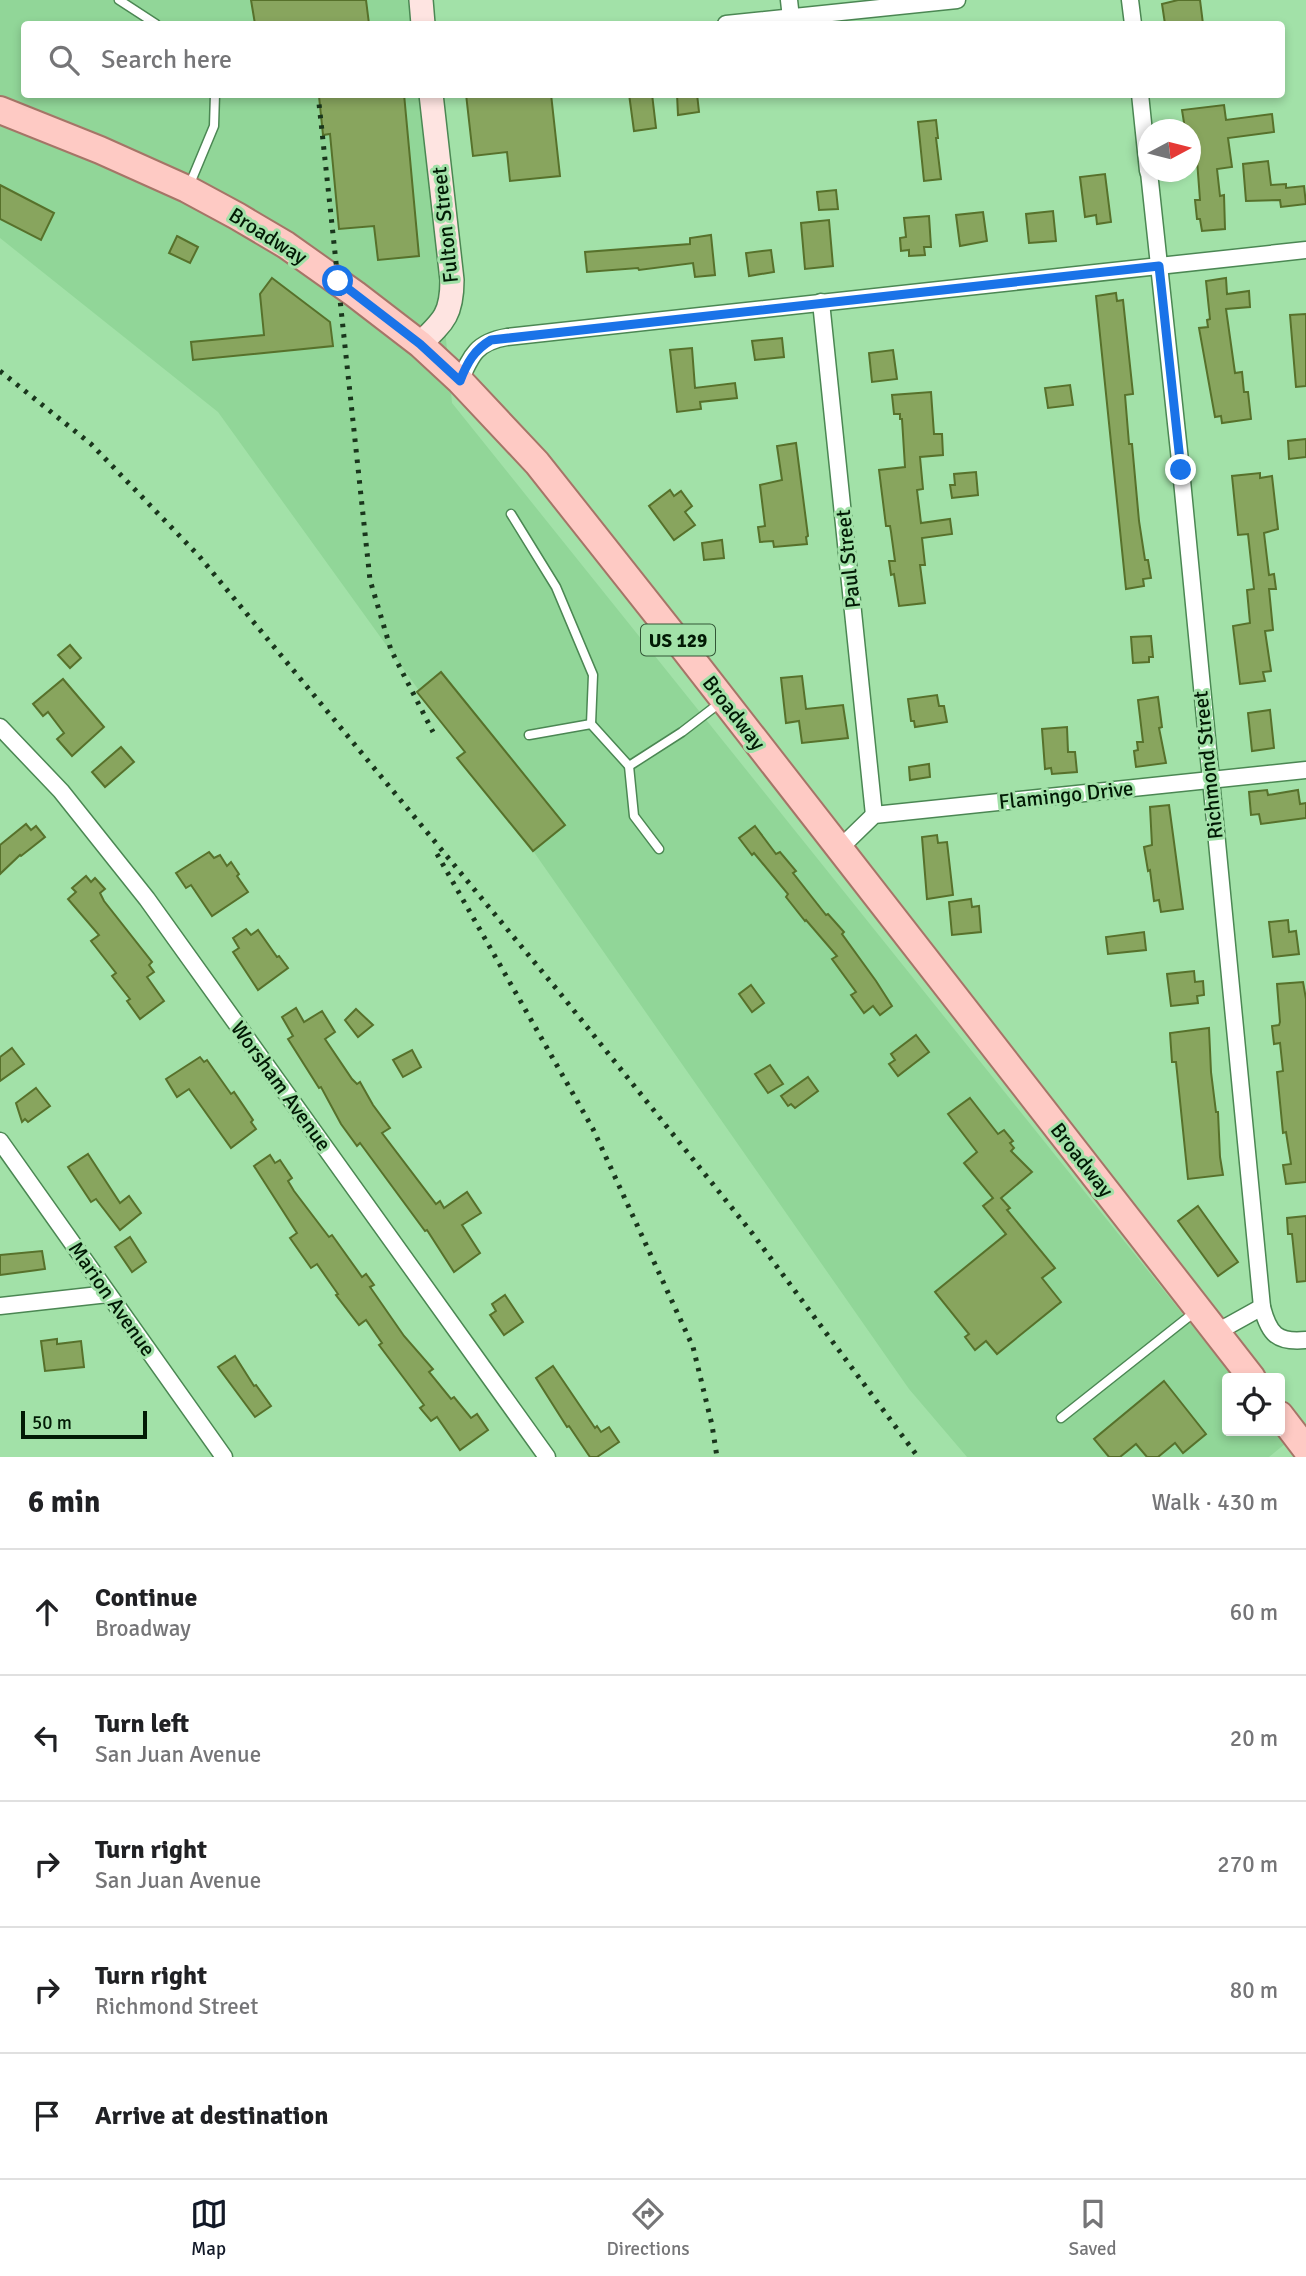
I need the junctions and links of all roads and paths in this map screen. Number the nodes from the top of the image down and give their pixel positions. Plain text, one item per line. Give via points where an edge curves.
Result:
1 (119, 0) edge
2 (421, 0) edge
3 (789, 0) edge
4 (957, 0) edge
5 (1130, 0) edge
6 (791, 18) junction
7 (151, 21) edge
8 (423, 21) edge
9 (758, 21) edge
10 (1133, 21) edge
11 (215, 98) edge
12 (431, 98) edge
13 (1140, 98) edge
14 (0, 110) edge
15 (1143, 119) edge
16 (1150, 182) edge
17 (187, 189) junction
18 (1306, 250) edge
19 (1159, 266) junction
20 (821, 302) junction
21 (420, 344) junction
22 (460, 381) junction
23 (511, 514) dead end
24 (723, 700) junction
25 (591, 724) junction
26 (0, 727) edge
27 (529, 735) dead end
28 (629, 766) junction
29 (1306, 770) edge
30 (1210, 780) junction
31 (874, 815) junction
32 (659, 849) dead end
33 (839, 849) junction
34 (0, 1141) edge
35 (108, 1294) junction
36 (0, 1306) edge
37 (1262, 1307) junction
38 (1198, 1309) junction
39 (1217, 1332) junction
40 (1306, 1340) edge
41 (1248, 1373) edge
42 (1061, 1418) dead end
43 (1285, 1422) edge
44 (1306, 1449) edge
45 (224, 1457) edge
46 (547, 1457) edge

1 - 7 lane
2 - 8 street
3 - 6 street
4 - 6 street
5 - 10 street
6 - 9 street
11 - 17 lane via 214,126
12 - 21 street, Fulton Street via 452,302 445,318
13 - 15 street, Richmond Street
14 - 17 main road, Broadway / US 129
16 - 19 street, Richmond Street
17 - 21 main road, Broadway / US 129 via 286,246
18 - 19 street
19 - 20 street
19 - 30 street, Richmond Street
20 - 22 street via 491,340 468,361
20 - 31 street, Paul Street
21 - 22 main road, Broadway / US 129
22 - 24 main road, Broadway / US 129 via 537,463
23 - 25 lane via 556,587 593,675
24 - 28 lane
24 - 33 main road, Broadway / US 129
25 - 27 lane
25 - 28 lane
26 - 46 street, Worsham Avenue via 61,791 147,899
28 - 32 lane via 634,816
29 - 30 street, Flamingo Drive
30 - 31 street, Flamingo Drive
30 - 37 street, Richmond Street
31 - 33 street
33 - 38 main road, Broadway / US 129
34 - 35 street, Marion Avenue
35 - 36 street
35 - 45 street, Marion Avenue
37 - 39 street
37 - 40 street via 1272,1334 1291,1342
38 - 39 main road, Broadway / US 129
38 - 42 lane
39 - 41 main road, Broadway / US 129
43 - 44 main road

